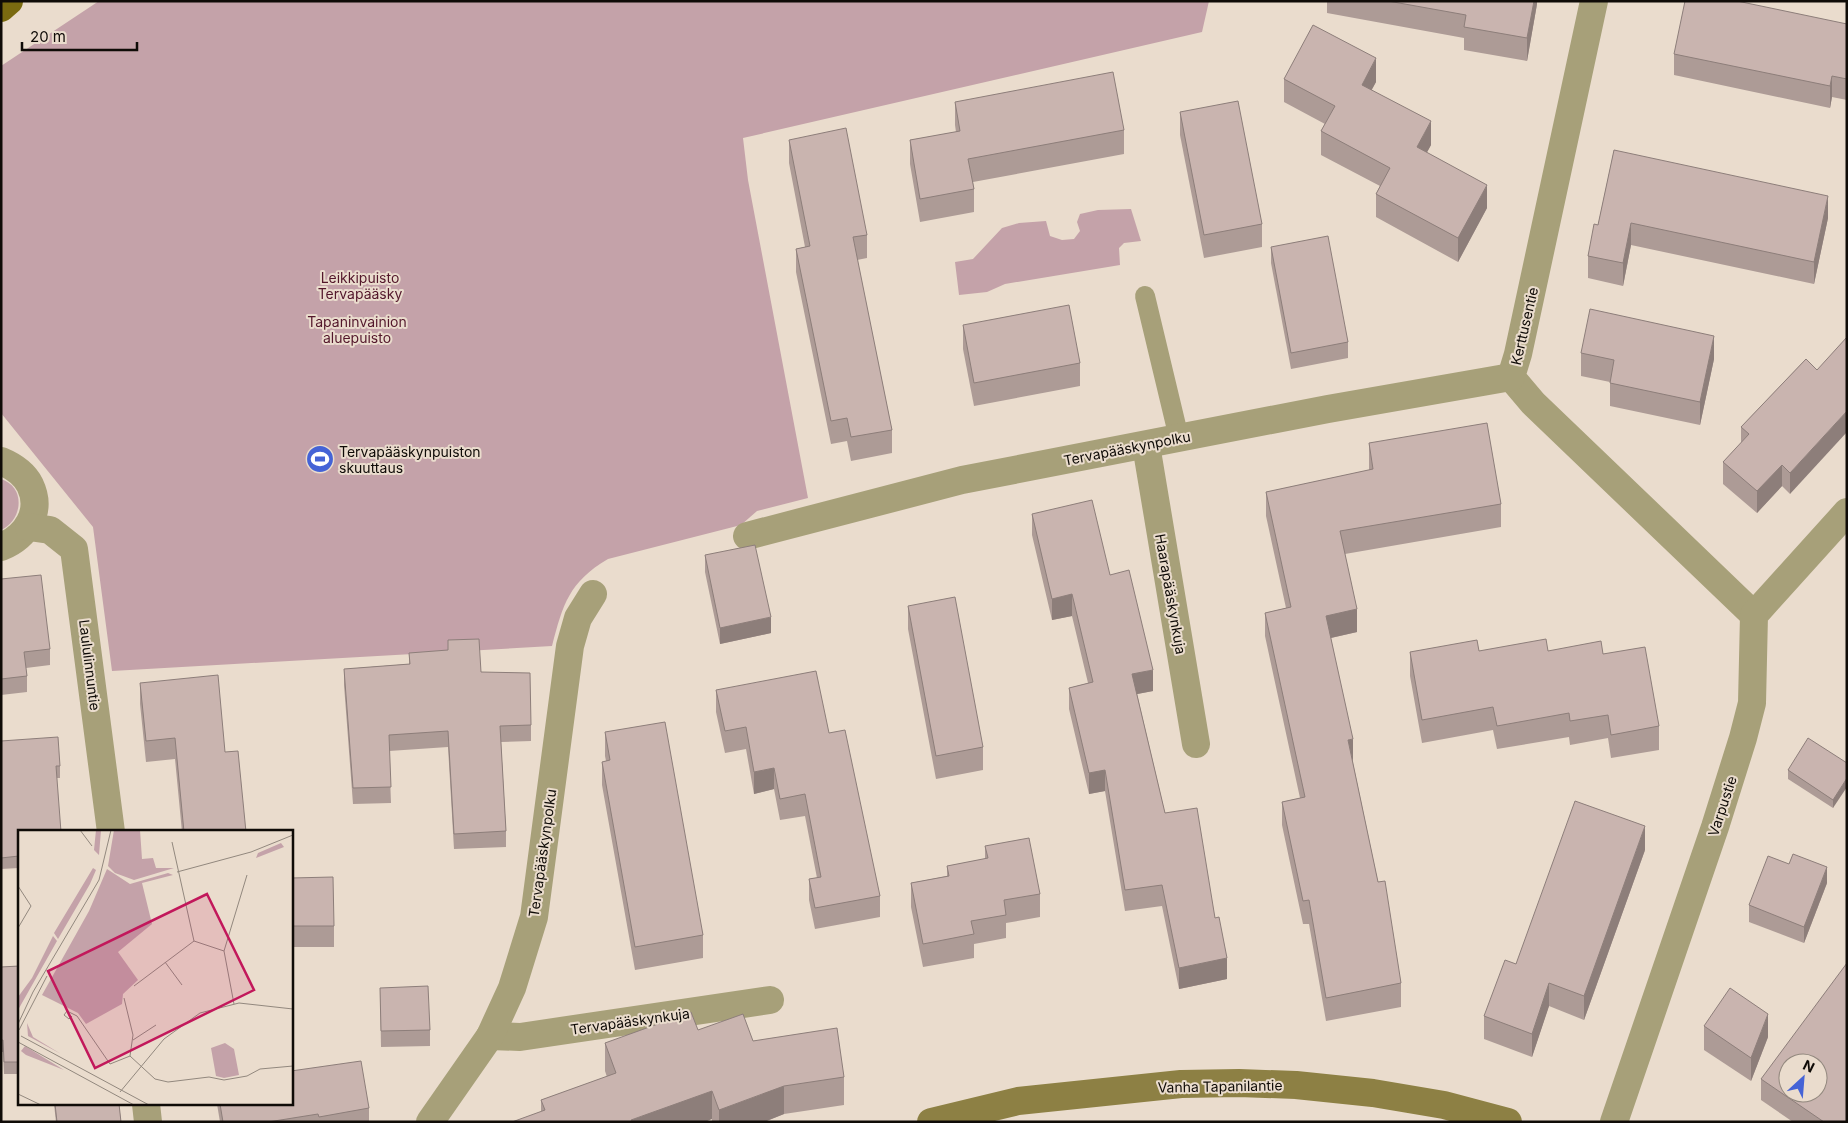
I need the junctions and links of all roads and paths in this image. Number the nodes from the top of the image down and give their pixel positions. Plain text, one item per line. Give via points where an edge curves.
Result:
1 (9, 1) edge
2 (1594, 1) edge
3 (1, 8) edge
4 (1145, 296) dead end
5 (1511, 377) junction
6 (1179, 438) junction
7 (1146, 445) junction
8 (1, 461) edge
9 (1847, 512) edge
10 (29, 527) junction
11 (747, 536) dead end
12 (1, 547) edge
13 (592, 594) dead end
14 (1754, 614) junction
15 (1196, 744) dead end
16 (111, 830) edge
17 (770, 1000) dead end
18 (490, 1036) junction
19 (146, 1106) edge
20 (148, 1122) edge
21 (430, 1122) edge
22 (931, 1122) edge
23 (1508, 1122) edge
24 (1614, 1122) edge

1 - 3 main road
2 - 5 street, Kerttusentie
4 - 6 lane
5 - 6 street, Tervapääskynpolku
5 - 14 street, Kerttusentie via 1532,403
6 - 7 street, Tervapääskynpolku
7 - 11 street, Tervapääskynpolku via 951,482
7 - 15 street, Haarapääskynkuja
8 - 10 street via 19,471 31,486 34,506
9 - 14 street
10 - 12 street via 15,541
10 - 16 street, Laululinnuntie via 50,530 74,549
13 - 18 street, Tervapääskynpolku via 578,618 570,646 534,916 512,988
14 - 24 street, Varpustie via 1752,703 1743,738
17 - 18 street, Tervapääskynkuja via 520,1037
18 - 21 street, Tervapääskynpolku
19 - 20 street
22 - 23 street, Vanha Tapanilantie via 1018,1101 1181,1084 1229,1083 1296,1085 1373,1093 1444,1105

